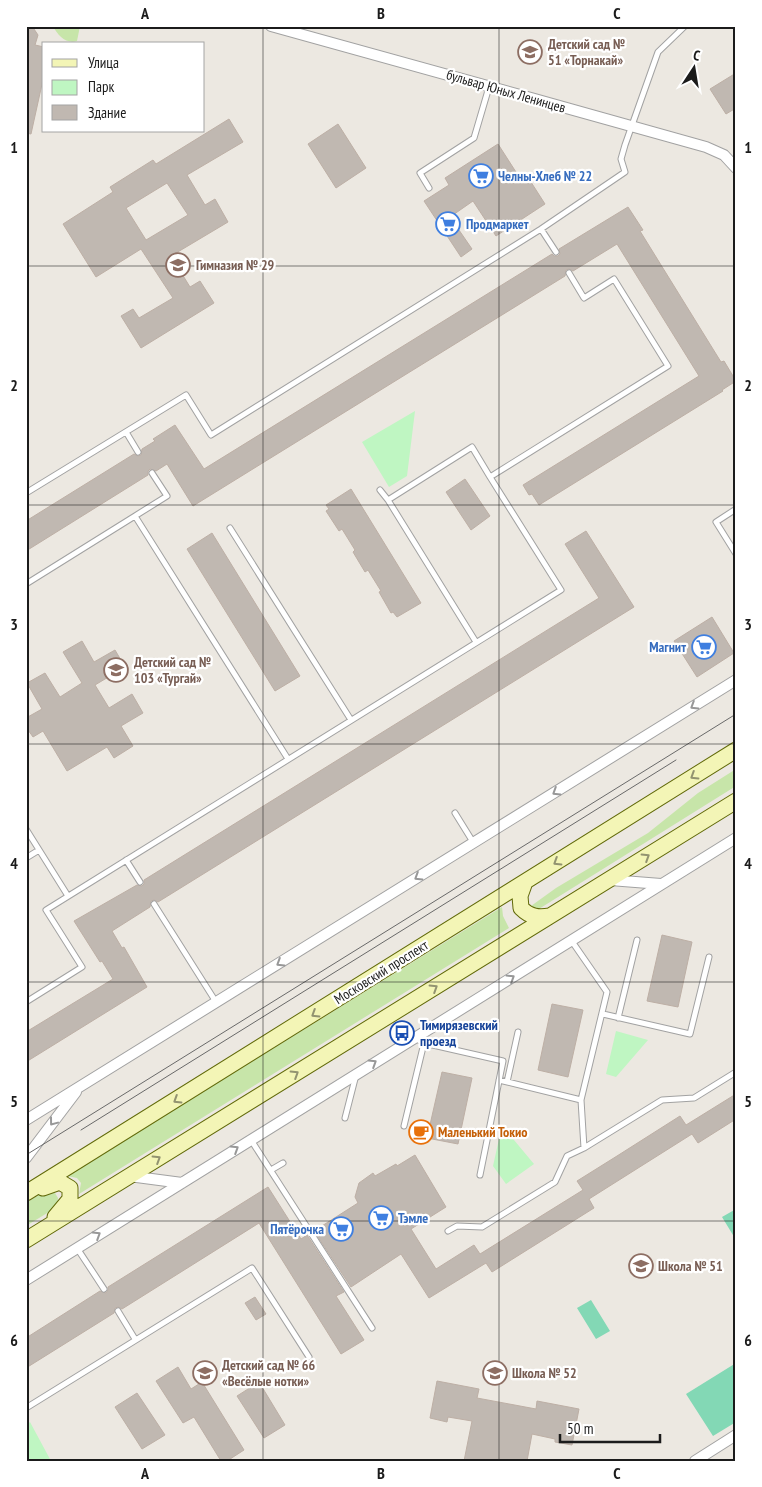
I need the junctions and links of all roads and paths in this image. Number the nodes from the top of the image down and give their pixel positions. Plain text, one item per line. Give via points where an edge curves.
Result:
1 (271, 26) edge
2 (685, 26) edge
3 (489, 86) junction
4 (631, 127) junction
5 (736, 168) edge
6 (429, 188) dead end
7 (541, 229) junction
8 (556, 252) dead end
9 (569, 273) dead end
10 (126, 432) junction
11 (138, 452) dead end
12 (152, 473) dead end
13 (490, 477) junction
14 (380, 490) dead end
15 (26, 493) edge
16 (388, 500) junction
17 (736, 509) edge
18 (135, 516) junction
19 (230, 528) dead end
20 (736, 554) edge
21 (26, 584) edge
22 (476, 642) junction
23 (736, 680) edge
24 (351, 720) junction
25 (736, 750) edge
26 (288, 760) junction
27 (736, 801) edge
28 (455, 813) dead end
29 (26, 829) edge
30 (736, 838) edge
31 (474, 843) junction
32 (39, 850) junction
33 (26, 858) edge
34 (126, 860) junction
35 (610, 880) junction
36 (140, 882) dead end
37 (525, 882) junction
38 (661, 884) junction
39 (68, 896) junction
40 (154, 904) dead end
41 (550, 916) junction
42 (571, 940) junction
43 (637, 940) dead end
44 (709, 957) dead end
45 (26, 1002) edge
46 (216, 1002) junction
47 (603, 1014) junction
48 (618, 1018) junction
49 (518, 1032) dead end
50 (419, 1040) junction
51 (736, 1072) edge
52 (356, 1074) junction
53 (499, 1080) junction
54 (508, 1082) junction
55 (79, 1087) junction
56 (581, 1100) junction
57 (27, 1118) edge
58 (344, 1118) dead end
59 (404, 1126) dead end
60 (251, 1140) junction
61 (584, 1148) junction
62 (26, 1158) edge
63 (283, 1162) dead end
64 (271, 1170) junction
65 (480, 1175) dead end
66 (129, 1176) junction
67 (182, 1183) junction
68 (26, 1193) edge
69 (44, 1229) junction
70 (448, 1231) dead end
71 (26, 1240) edge
72 (77, 1248) junction
73 (26, 1280) edge
74 (104, 1289) dead end
75 (118, 1311) dead end
76 (372, 1328) dead end
77 (135, 1340) junction
78 (309, 1357) dead end
79 (26, 1408) edge
80 (736, 1436) edge
81 (695, 1461) edge

1 - 3 street, бульвар Юных Ленинцев
2 - 4 lane via 658,52
3 - 4 street, бульвар Юных Ленинцев
3 - 6 lane via 474,138 420,173
4 - 5 street, бульвар Юных Ленинцев via 724,155
4 - 7 lane via 621,159 625,172
7 - 8 lane
7 - 10 lane via 211,435 186,395
9 - 13 lane via 584,298 614,279 668,366
10 - 11 lane
10 - 15 lane
12 - 18 lane via 167,496
13 - 16 lane via 472,447
13 - 22 lane via 561,590
14 - 16 lane
16 - 22 lane
17 - 20 lane via 716,522
18 - 21 lane
18 - 26 lane
19 - 24 lane
22 - 24 lane
23 -> 31 street
24 - 26 lane
25 -> 37 main road, Московский проспект
26 - 34 lane
35 -> 27 main road
28 - 31 lane
29 - 32 lane
30 - 38 street
31 -> 46 street
32 - 33 lane
32 - 39 lane
34 - 36 lane
34 - 39 lane
35 - 38 street
35 - 41 main road
37 - 41 main road via 520,896 521,908 527,915
37 -> 68 main road, Московский проспект
38 - 42 street
39 - 45 lane via 46,910 82,967
40 - 46 lane
66 -> 41 main road
42 - 47 lane via 607,992
50 -> 42 street
43 - 48 lane
44 - 48 lane via 690,1034
46 - 55 street
47 - 48 lane
47 - 56 lane
49 - 54 lane
52 -> 50 street
50 - 53 lane via 503,1061
50 - 59 lane
51 - 61 lane via 694,1098 662,1100
52 - 58 lane
52 - 60 street
53 - 54 lane
53 - 65 lane
54 - 56 lane
55 - 57 street
55 -> 62 street
56 - 61 lane
60 - 64 lane
67 -> 60 street
61 - 70 lane via 567,1156 555,1182 482,1227 457,1226
63 - 64 lane
64 - 76 lane
66 - 67 street
66 - 69 main road
72 -> 67 street
68 - 69 main road via 60,1182 70,1188 70,1199
69 - 71 main road
72 - 73 street
72 - 74 lane
75 - 77 lane
77 - 78 lane via 252,1268
77 - 79 lane
80 - 81 street

